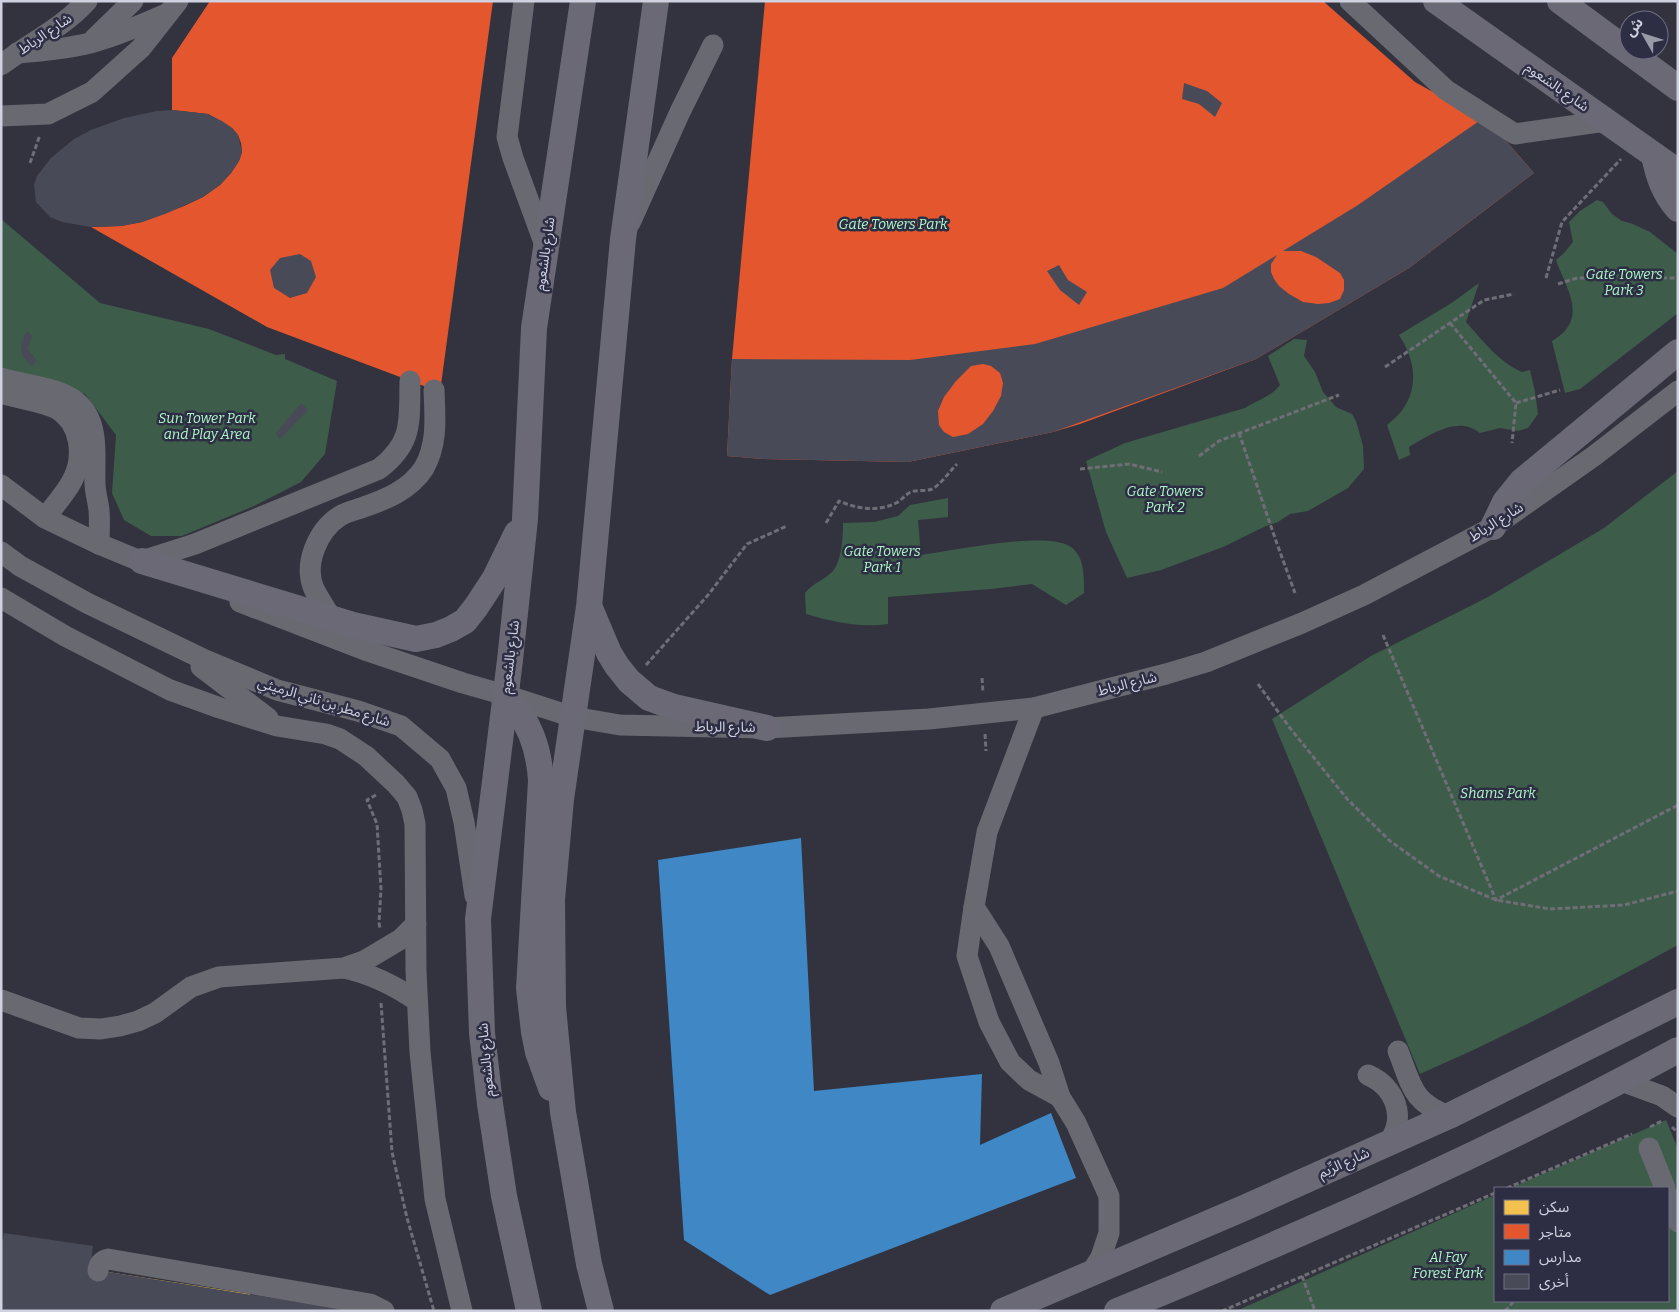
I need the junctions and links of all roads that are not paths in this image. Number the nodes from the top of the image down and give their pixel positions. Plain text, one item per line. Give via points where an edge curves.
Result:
1 (87, 1) edge
2 (133, 1) edge
3 (524, 1) edge
4 (583, 1) edge
5 (656, 1) edge
6 (1350, 1) edge
7 (1436, 1) edge
8 (1560, 1) edge
9 (173, 7) edge
10 (90, 43) junction
11 (713, 45) dead end
12 (9, 59) edge
13 (1678, 88) edge
14 (1, 116) edge
15 (1606, 121) junction
16 (1646, 149) junction
17 (1678, 172) edge
18 (1678, 209) edge
19 (623, 239) junction
20 (546, 248) junction
21 (1678, 352) edge
22 (1, 378) edge
23 (410, 381) dead end
24 (434, 390) dead end
25 (1678, 391) edge
26 (1, 393) edge
27 (1, 485) edge
28 (45, 518) junction
29 (525, 519) junction
30 (1493, 527) junction
31 (99, 544) junction
32 (1, 552) edge
33 (142, 561) junction
34 (10, 565) edge
35 (1, 598) edge
36 (589, 606) junction
37 (332, 619) junction
38 (160, 638) junction
39 (505, 695) junction
40 (1034, 708) junction
41 (573, 717) junction
42 (277, 726) junction
43 (767, 728) junction
44 (974, 907) junction
45 (478, 919) junction
46 (416, 924) junction
47 (344, 968) junction
48 (1, 1000) edge
49 (418, 1002) junction
50 (1678, 1002) edge
51 (1678, 1050) edge
52 (1398, 1051) dead end
53 (1368, 1075) dead end
54 (1621, 1081) junction
55 (1060, 1097) junction
56 (563, 1112) junction
57 (1672, 1114) edge
58 (1449, 1116) junction
59 (1646, 1139) road end
60 (1388, 1144) junction
61 (1665, 1187) edge
62 (1669, 1199) edge
63 (1678, 1222) edge
64 (589, 1264) junction
65 (98, 1271) dead end
66 (1091, 1273) junction
67 (522, 1280) junction
68 (384, 1311) edge
69 (462, 1311) edge
70 (524, 1311) edge
71 (529, 1311) edge
72 (601, 1311) edge
73 (613, 1311) edge
74 (1003, 1311) edge
75 (1117, 1311) edge

1 - 12 street, شارع الرباط via 78,12
2 - 10 street
3 - 20 street via 507,137
4 - 20 main road, شارع بالشعوم
5 - 19 main road
6 - 15 street via 1446,90 1515,134
7 - 15 main road, شارع بالشعوم
8 - 13 main road
9 - 10 street via 130,30
9 - 14 street via 141,48 92,92 48,114
10 - 12 street
11 - 19 street
15 - 16 main road, شارع بالشعوم
16 - 17 main road, شارع بالشعوم
16 - 18 main road via 1664,189
19 - 36 main road
20 - 29 main road, شارع بالشعوم via 534,328
21 - 30 main road via 1522,480 1505,502
22 - 31 street via 62,394 85,412 91,423 96,448
23 - 33 street via 406,438 397,453 379,469 194,544
24 - 37 street via 434,445 420,473 405,489 340,516 314,546 310,567 314,588
25 - 30 street, شارع الرباط via 1594,456
26 - 28 street via 55,408 67,416 79,438 73,480
27 - 28 street
28 - 31 street
29 - 37 main road via 476,607 465,621 452,629 416,639
29 - 39 main road, شارع بالشعوم
30 - 40 street, شارع الرباط via 1364,595 1206,662
31 - 33 street
32 - 34 street, شارع مطر بن ثاني الرميثي
33 - 37 main road
33 - 39 street via 365,650
34 - 38 street, شارع مطر بن ثاني الرميثي
35 - 42 street via 65,636 170,690
36 - 41 main road
36 - 43 main road via 617,666 649,698 674,707
38 - 42 street
38 - 45 street, شارع مطر بن ثاني الرميثي via 277,690 401,726 428,748 440,759 456,788
39 - 41 street, شارع الرباط
39 - 45 main road, شارع بالشعوم
39 - 56 main road via 525,720 535,742 540,765 529,988 538,1052
40 - 43 street, شارع الرباط via 929,719
40 - 44 street via 988,832
41 - 43 street, شارع الرباط via 628,725
41 - 56 main road via 552,899 553,1007
42 - 46 street via 340,739 366,756 407,797 415,824
44 - 55 street via 999,946 1049,1063
44 - 55 street via 968,956 989,1022 1010,1062 1029,1080
45 - 67 main road, شارع بالشعوم via 482,1033 490,1104 504,1196
46 - 47 street via 388,947
46 - 49 street
47 - 48 street via 219,977 191,987 138,1021 101,1029 79,1028
47 - 49 street via 364,972
49 - 69 street via 435,1199
50 - 58 main road, شارع الرِّيم
51 - 54 main road
52 - 58 street via 1415,1094 1428,1107
53 - 60 street via 1394,1097 1397,1108 1394,1135
54 - 57 street via 1662,1096
54 - 75 main road via 1385,1196
55 - 66 street via 1076,1123 1109,1196 1109,1233 1101,1257
56 - 64 main road
58 - 60 main road, شارع الرِّيم
59 - 61 street
60 - 66 main road, شارع الرِّيم
62 - 63 street
64 - 72 main road
64 - 73 main road
65 - 68 street via 99,1264 108,1259 370,1304
66 - 74 main road, شارع الرِّيم
67 - 70 main road
67 - 71 main road, شارع بالشعوم

